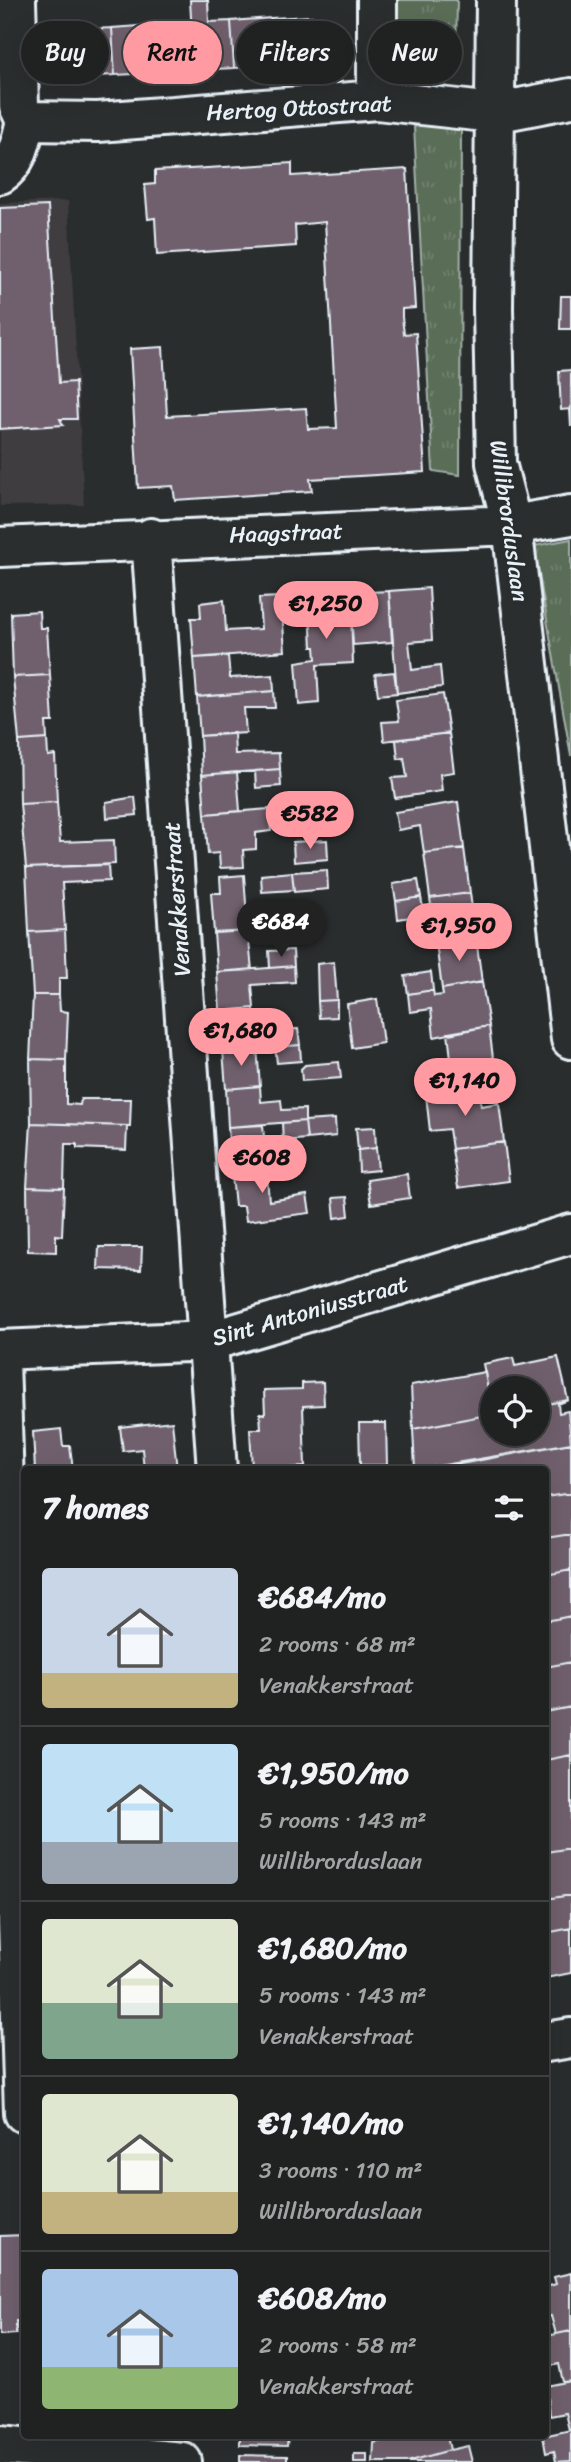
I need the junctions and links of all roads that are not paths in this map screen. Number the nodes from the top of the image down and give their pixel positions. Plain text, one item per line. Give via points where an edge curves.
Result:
1 (16, 0) edge
2 (377, 0) edge
3 (496, 0) edge
4 (571, 98) edge
5 (377, 100) junction
6 (494, 113) junction
7 (26, 121) junction
8 (0, 174) edge
9 (571, 515) edge
10 (512, 525) junction
11 (151, 538) junction
12 (0, 547) edge
13 (571, 1039) edge
14 (571, 1234) edge
15 (209, 1341) junction
16 (0, 1350) edge
17 (0, 1360) edge
18 (218, 1466) edge
19 (21, 2019) edge
20 (571, 2038) edge
21 (549, 2042) edge
22 (21, 2120) edge
23 (0, 2121) edge
24 (182, 2439) edge
25 (0, 2445) edge
26 (182, 2462) edge

1 - 7 street via 19,106
2 - 5 street
3 - 6 street, Willibrorduslaan
4 - 6 street, Hertog Ottostraat
5 - 6 street, Hertog Ottostraat
5 - 7 street, Hertog Ottostraat via 98,122
6 - 10 street, Willibrorduslaan via 496,463
7 - 8 street via 19,149 9,168
9 - 10 street, Haagstraat
10 - 11 street, Haagstraat
10 - 13 street, Willibrorduslaan
11 - 12 street, Haagstraat
11 - 15 street, Venakkerstraat
14 - 15 street, Sint Antoniusstraat
15 - 16 street, Sint Antoniusstraat
15 - 18 street, Venakkerstraat
17 - 19 street
20 - 21 street
22 - 23 street
24 - 26 street
25 - 26 street

